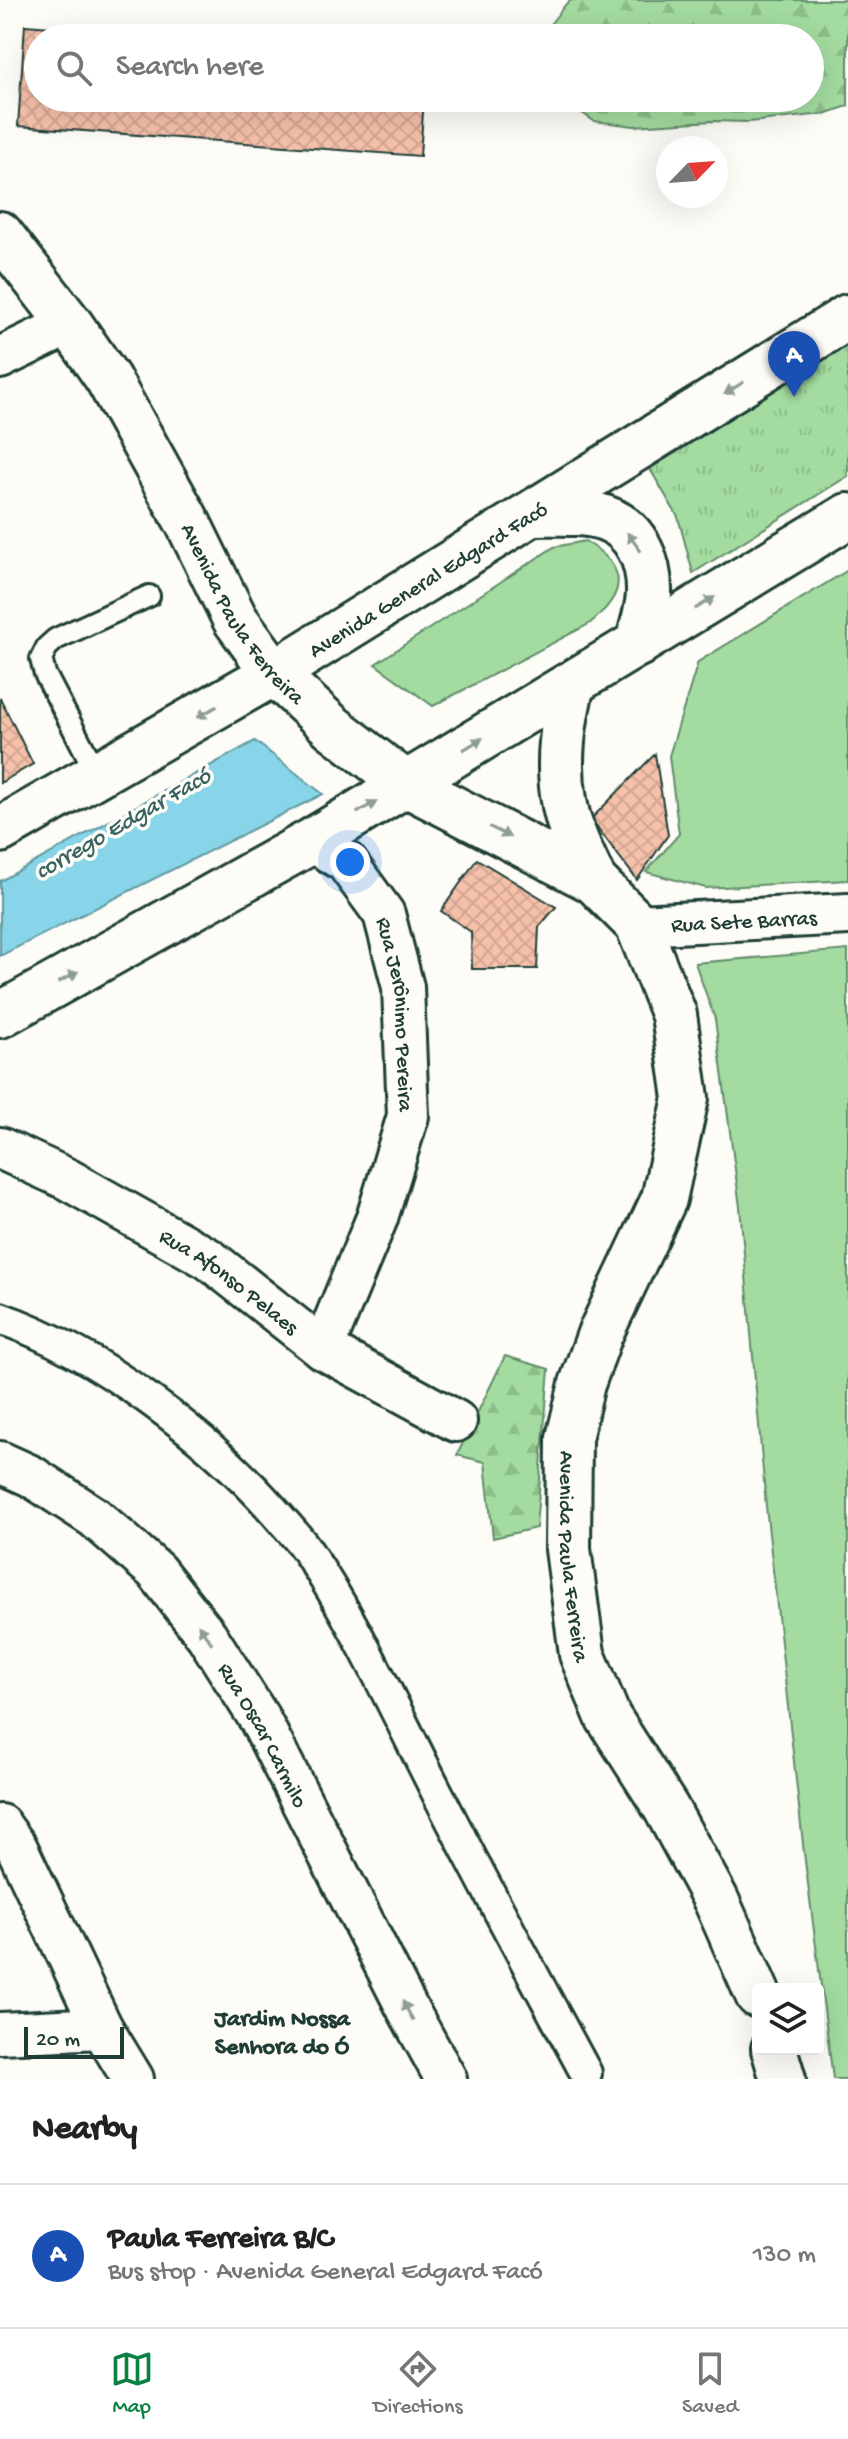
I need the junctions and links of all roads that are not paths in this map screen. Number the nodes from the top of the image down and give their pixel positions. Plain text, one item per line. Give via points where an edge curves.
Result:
1 (0, 234) edge
2 (848, 317) edge
3 (70, 324) junction
4 (0, 358) edge
5 (536, 513) junction
6 (848, 516) edge
7 (149, 596) dead end
8 (638, 644) junction
9 (274, 673) junction
10 (572, 684) junction
11 (98, 776) junction
12 (406, 784) junction
13 (0, 830) edge
14 (312, 841) junction
15 (594, 881) junction
16 (848, 914) edge
17 (638, 925) junction
18 (0, 1015) edge
19 (0, 1148) edge
20 (0, 1318) edge
21 (323, 1349) junction
22 (456, 1421) dead end
23 (0, 1462) edge
24 (0, 1825) edge
25 (753, 1983) edge
26 (102, 2028) junction
27 (0, 2033) edge
28 (776, 2055) edge
29 (586, 2073) dead end
30 (133, 2079) edge
31 (446, 2079) edge
32 (783, 2079) edge

1 - 3 main road, Avenida Paula Ferreira
2 -> 5 main road, Avenida General Edgard Facó
3 - 4 street
3 - 9 main road, Avenida Paula Ferreira via 108,379 235,619
8 -> 5 main road via 649,598 648,575 634,540 606,518
5 - 9 main road, Avenida General Edgard Facó
8 -> 6 main road
7 - 11 lane via 56,639 41,659
8 - 10 main road
9 -> 11 main road, Avenida General Edgard Facó
9 - 12 main road, Avenida Paula Ferreira via 332,727
12 -> 10 main road
10 - 15 main road, Avenida Paula Ferreira via 561,757 564,801
11 - 13 main road, Avenida General Edgard Facó
14 -> 12 main road
12 -> 15 main road, Avenida Paula Ferreira
18 -> 14 main road
14 - 21 street, Rua Jerônimo Pereira via 346,862 384,914 403,987 408,1116 377,1218
15 - 17 main road, Avenida Paula Ferreira
16 - 17 street, Rua Sete Barras
17 - 25 main road, Avenida Paula Ferreira via 674,1015 686,1098 664,1199 582,1384 569,1438 568,1549 582,1654 608,1717 702,1874
19 - 21 street, Rua Afonso Pelaes via 67,1179 209,1259
20 - 29 street via 72,1350 164,1411 255,1490 304,1546 355,1628
21 - 22 street, Rua Afonso Pelaes
31 -> 23 street, Rua Oscar Carmilo via 259,1718 207,1636 156,1571 94,1517
24 - 26 street via 17,1848
26 - 27 street
26 - 30 street
28 - 32 main road

